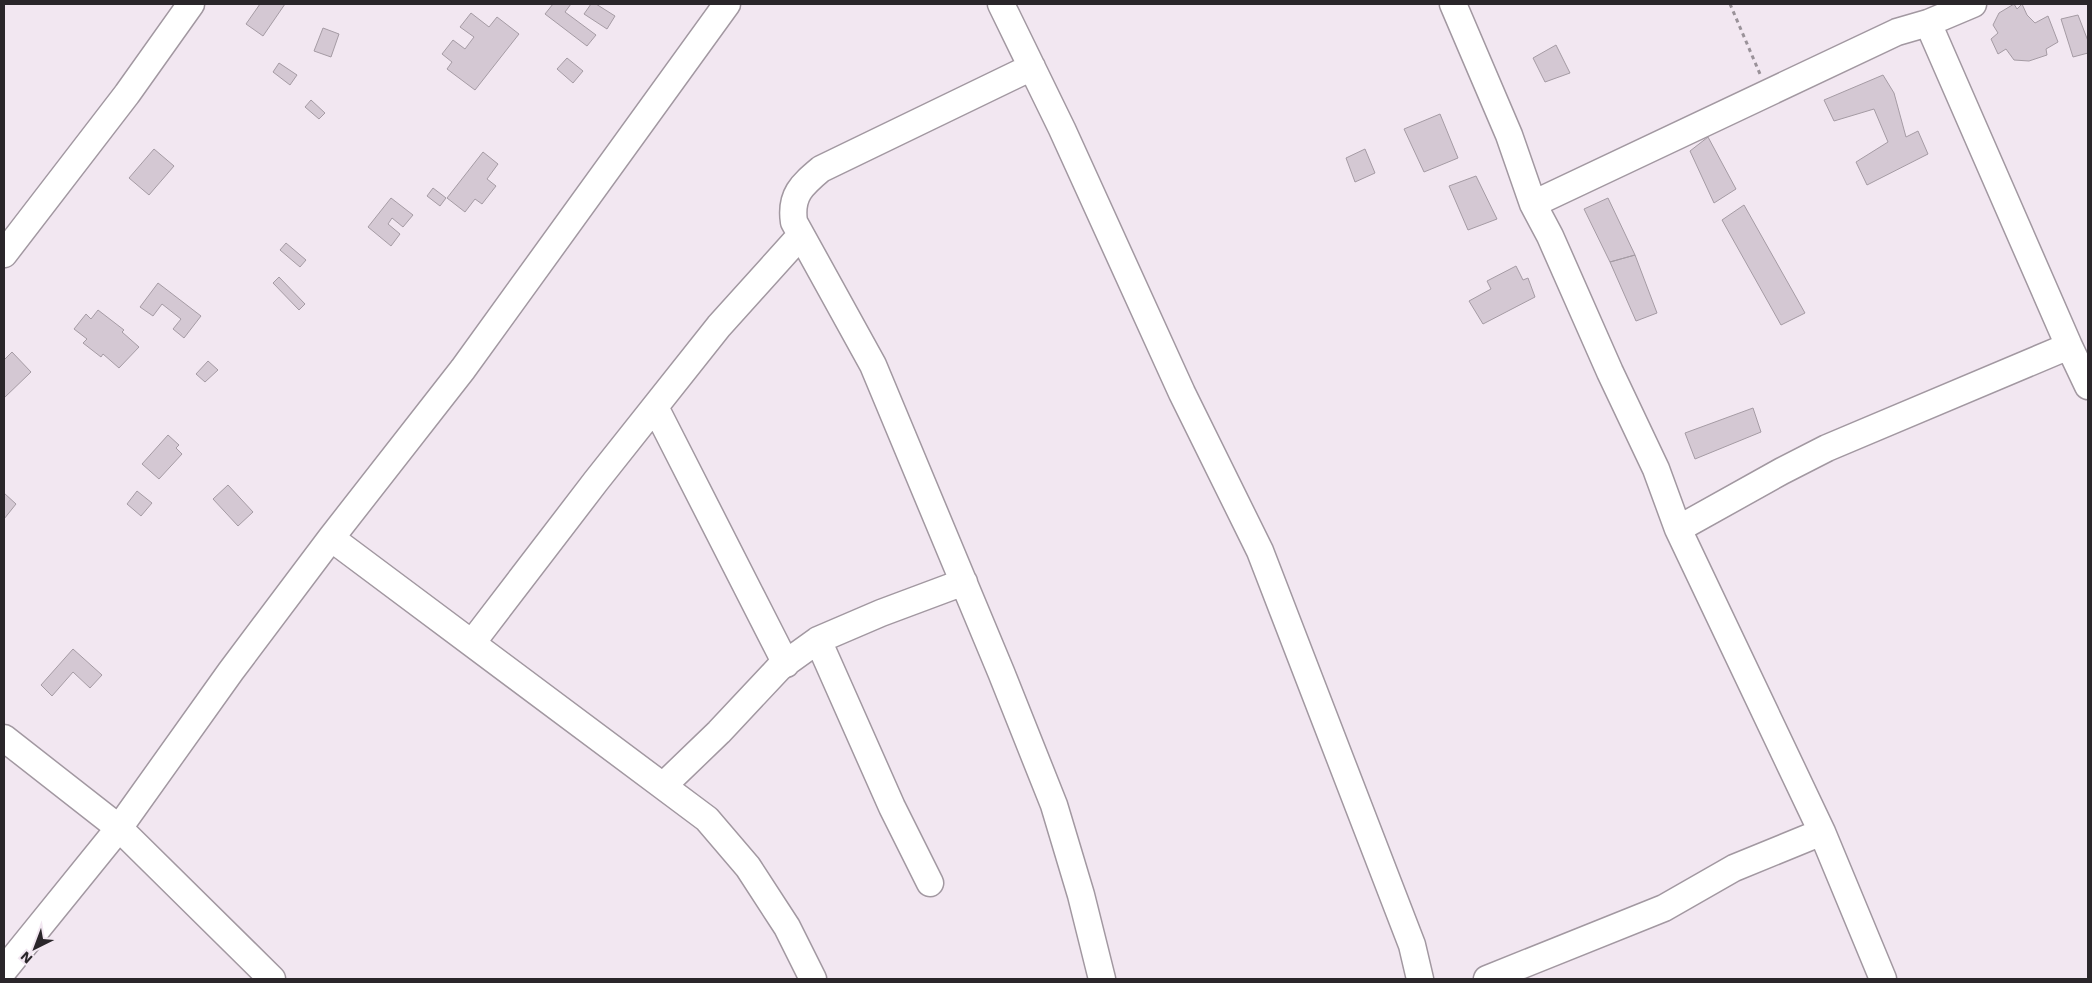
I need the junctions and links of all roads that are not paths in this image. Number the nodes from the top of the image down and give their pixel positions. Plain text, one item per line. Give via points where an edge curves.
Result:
1 (191, 4) edge
2 (727, 4) edge
3 (1001, 4) edge
4 (1453, 4) edge
5 (1974, 4) edge
6 (1928, 23) junction
7 (1032, 67) junction
8 (1533, 204) junction
9 (801, 235) junction
10 (4, 254) edge
11 (2069, 346) junction
12 (2088, 386) edge
13 (655, 407) junction
14 (1678, 529) junction
15 (331, 538) junction
16 (964, 582) junction
17 (818, 640) junction
18 (472, 644) junction
19 (786, 664) junction
20 (4, 738) edge
21 (664, 785) junction
22 (119, 828) junction
23 (1822, 832) junction
24 (930, 883) dead end
25 (4, 970) edge
26 (272, 979) edge
27 (813, 979) edge
28 (1102, 979) edge
29 (1420, 979) edge
30 (1487, 979) edge
31 (1883, 979) edge

1 - 10 street via 128,94
2 - 15 street via 463,369
3 - 7 street
4 - 8 street via 1509,135
5 - 6 street
6 - 8 street via 1897,32
6 - 11 street
7 - 9 street via 821,169 801,186 792,207 794,222
7 - 29 street via 1182,393 1260,550 1412,945
8 - 14 street via 1656,469
9 - 13 street via 719,326
9 - 16 street via 873,365
11 - 12 street
11 - 14 street via 1827,448
13 - 18 street
13 - 19 street
14 - 23 street
15 - 18 street
15 - 22 street
16 - 17 street
16 - 28 street via 1054,805
17 - 19 street
17 - 24 street via 892,807
18 - 21 street
19 - 21 street
20 - 22 street
21 - 27 street via 707,819 748,868 787,927
22 - 25 street
22 - 26 street
23 - 30 street via 1734,868 1664,908
23 - 31 street

